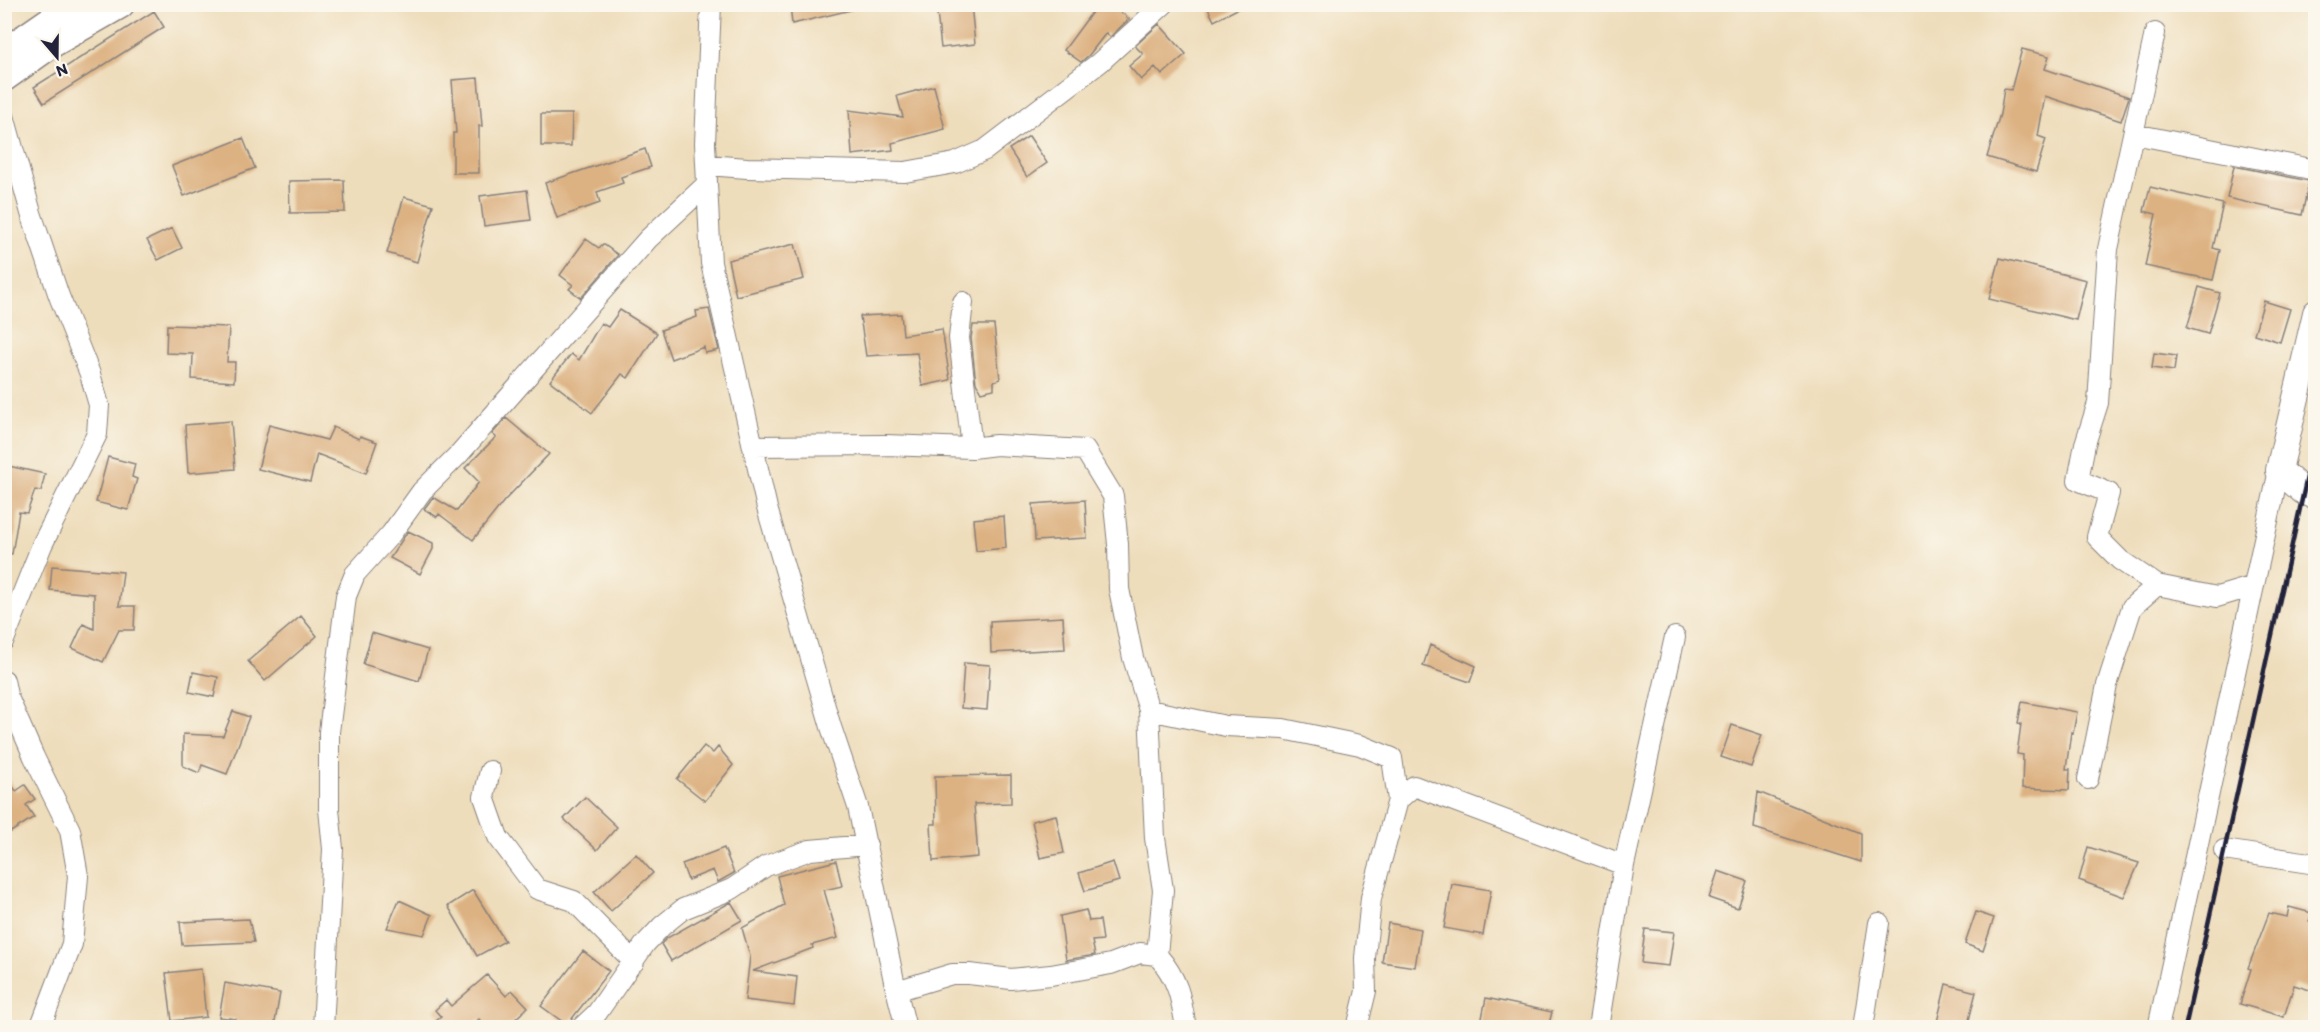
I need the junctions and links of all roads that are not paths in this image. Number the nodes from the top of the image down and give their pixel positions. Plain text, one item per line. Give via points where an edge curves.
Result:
1 (75, 4) edge
2 (120, 4) edge
3 (711, 4) edge
4 (1164, 4) edge
5 (2155, 33) dead end
6 (4, 53) edge
7 (4, 77) edge
8 (4, 116) edge
9 (2134, 134) junction
10 (2316, 170) edge
11 (706, 175) junction
12 (963, 302) dead end
13 (2316, 314) edge
14 (753, 446) junction
15 (972, 448) junction
16 (2279, 470) junction
17 (2316, 497) edge
18 (2157, 585) junction
19 (2254, 586) junction
20 (1675, 637) dead end
21 (4, 640) edge
22 (4, 680) edge
23 (1149, 711) junction
24 (490, 771) dead end
25 (2088, 780) dead end
26 (1398, 800) junction
27 (867, 845) junction
28 (2224, 850) dead end
29 (2316, 864) edge
30 (1624, 865) junction
31 (1879, 923) dead end
32 (1157, 955) junction
33 (634, 962) junction
34 (896, 991) junction
35 (40, 1028) edge
36 (323, 1028) edge
37 (581, 1028) edge
38 (906, 1028) edge
39 (1186, 1028) edge
40 (1357, 1028) edge
41 (1598, 1028) edge
42 (1863, 1028) edge
43 (2158, 1028) edge

1 - 6 main road
2 - 7 main road via 52,43
3 - 11 street
4 - 11 street via 1099,63 985,150 955,163 905,172 747,168
5 - 9 street
8 - 21 street via 31,213 99,405 97,434 42,545
9 - 10 street
9 - 18 street via 2108,249 2098,403 2078,480 2109,493 2097,537 2120,560
11 - 14 street via 711,263
11 - 36 street via 422,490 391,534 355,574 346,596 329,732 333,849
12 - 15 street via 960,338
13 - 16 street
14 - 15 street
14 - 27 street via 767,508
15 - 23 street via 996,445 1084,450 1113,496 1119,589
16 - 17 street
16 - 19 street
18 - 19 street via 2217,597
18 - 25 street via 2132,607 2107,685
19 - 43 street
20 - 30 street
22 - 35 street via 7,695 70,830 78,876 72,944
23 - 26 street via 1226,726 1283,729 1360,745 1392,758
23 - 32 street via 1155,838 1163,890
24 - 33 street via 484,797 498,837 537,889 574,901
26 - 30 street via 1414,786
26 - 40 street via 1371,898 1366,991
27 - 33 street via 810,850 766,866 732,889 683,909 645,944
27 - 34 street
28 - 29 street
30 - 41 street
31 - 42 street
32 - 34 street via 1140,953 1111,963 1011,979 952,974
32 - 39 street via 1171,971 1182,1001
33 - 37 street via 597,1013
34 - 38 street

